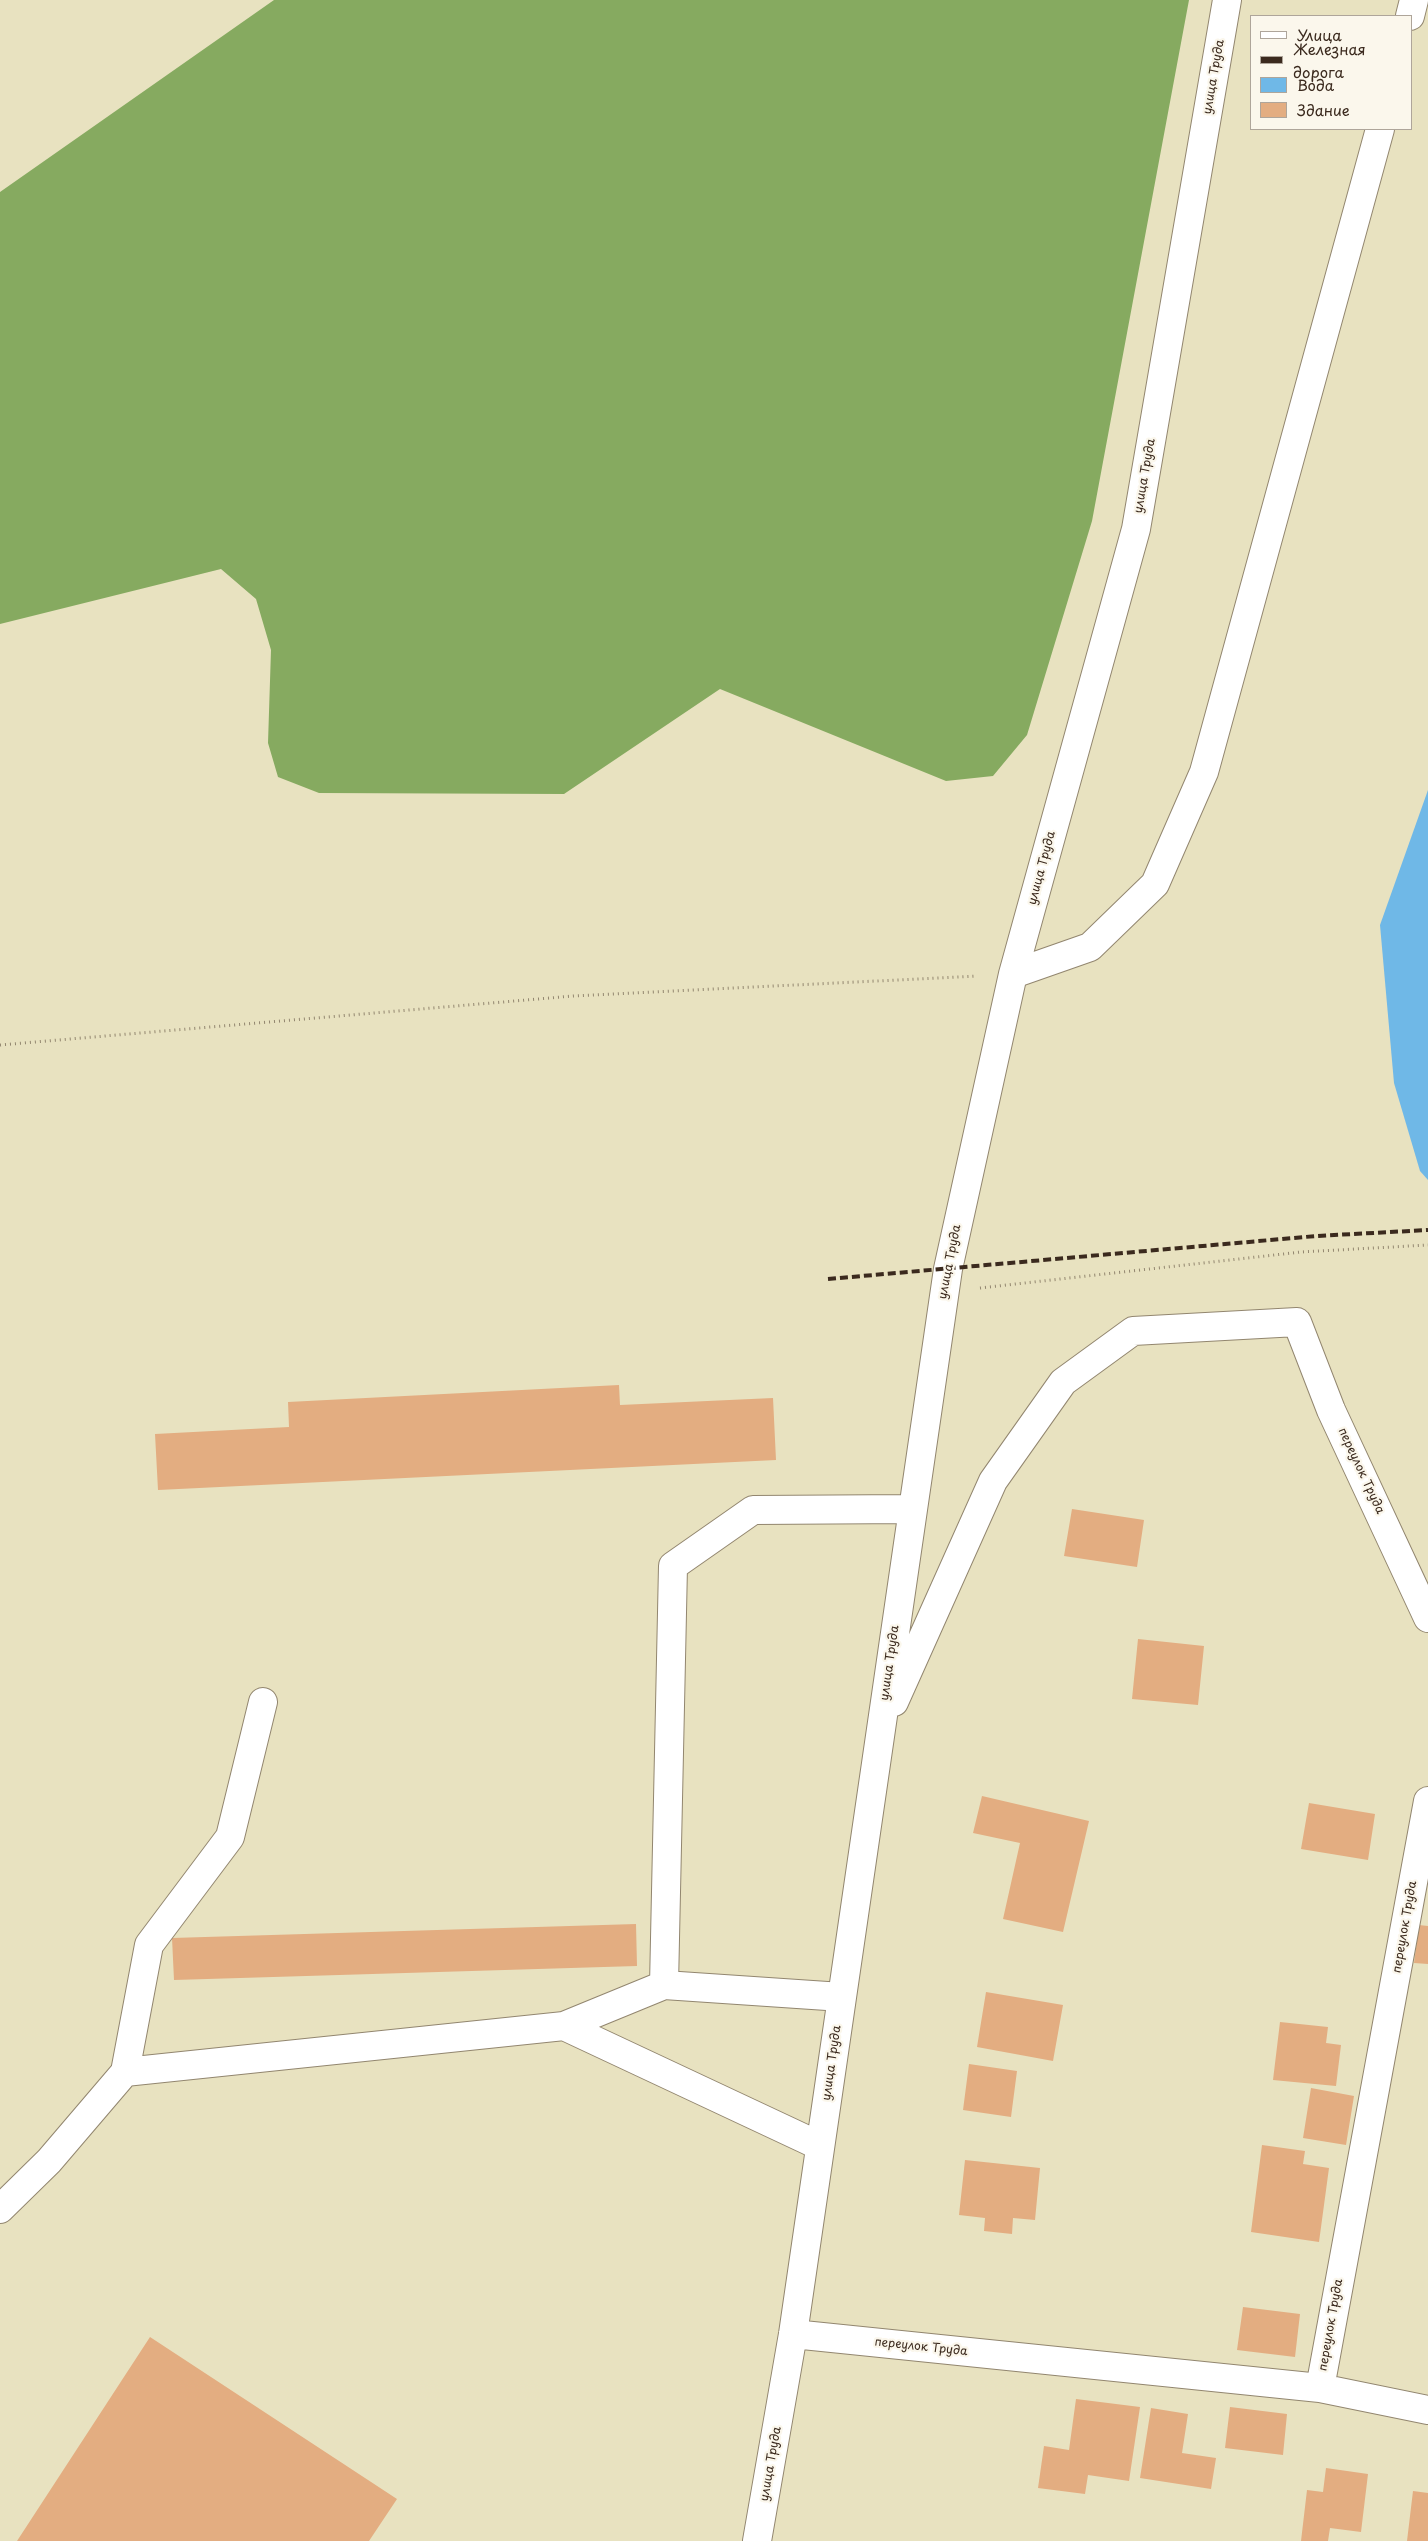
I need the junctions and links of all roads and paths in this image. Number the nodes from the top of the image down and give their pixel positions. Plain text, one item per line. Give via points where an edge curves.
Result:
1 (1227, 0) edge
2 (1414, 0) edge
3 (1410, 15) edge
4 (1380, 130) edge
5 (1013, 974) junction
6 (0, 1045) edge
7 (1428, 1245) edge
8 (944, 1292) junction
9 (912, 1509) junction
10 (1428, 1618) edge
11 (263, 1702) dead end
12 (880, 1732) junction
13 (1428, 1801) edge
14 (664, 1985) junction
15 (842, 1997) junction
16 (564, 2026) junction
17 (125, 2072) junction
18 (820, 2146) junction
19 (0, 2209) edge
20 (793, 2334) junction
21 (1320, 2388) junction
22 (1428, 2410) edge
23 (758, 2541) edge

1 - 5 street, улица Труда via 1136,529
2 - 3 street
4 - 5 street via 1204,772 1155,884 1090,947
5 - 6 path via 572,996
5 - 8 street, улица Труда
7 - 8 path via 1291,1253
8 - 9 street, улица Труда
9 - 12 street, улица Труда
9 - 14 street via 753,1510 673,1566
10 - 12 street, переулок Труда via 1331,1410 1297,1322 1133,1330 1063,1382 993,1481
11 - 17 street via 230,1837 149,1945
12 - 15 street, улица Труда
13 - 21 street, переулок Труда
14 - 15 street
14 - 16 street
15 - 18 street, улица Труда
16 - 17 street
16 - 18 street
17 - 19 street via 49,2161
18 - 20 street, улица Труда
20 - 21 street, переулок Труда
20 - 23 street, улица Труда
21 - 22 street

